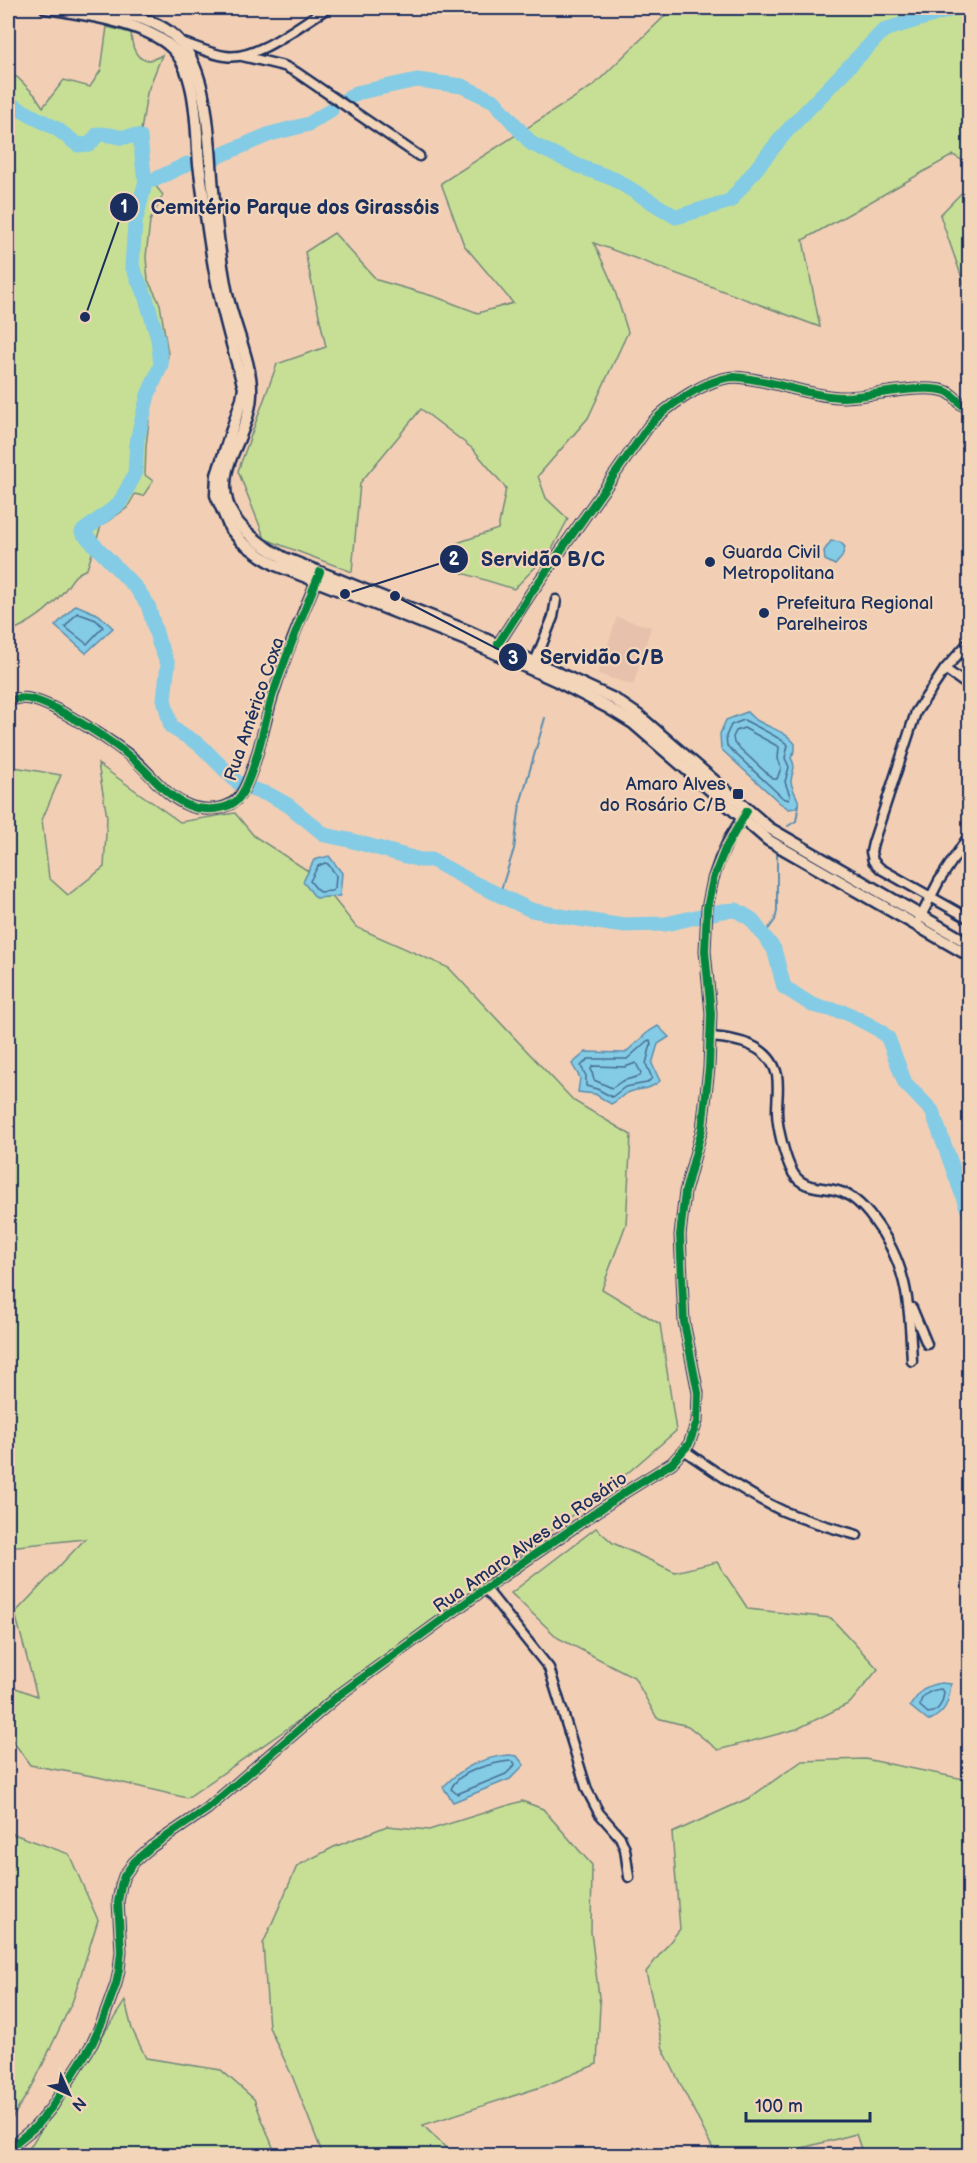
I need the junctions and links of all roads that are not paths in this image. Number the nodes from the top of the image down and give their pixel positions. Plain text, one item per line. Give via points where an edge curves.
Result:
1 (46, 8) edge
2 (89, 8) edge
3 (328, 8) edge
4 (140, 24) junction
5 (180, 42) junction
6 (168, 44) junction
7 (242, 56) junction
8 (419, 156) dead end
9 (962, 405) dead end
10 (319, 576) junction
11 (556, 600) dead end
12 (468, 636) junction
13 (969, 641) edge
14 (498, 644) junction
15 (535, 662) junction
16 (945, 669) junction
17 (969, 687) edge
18 (8, 700) edge
19 (744, 815) junction
20 (969, 834) edge
21 (930, 897) junction
22 (969, 919) edge
23 (918, 921) junction
24 (969, 944) edge
25 (969, 956) edge
26 (711, 1037) junction
27 (909, 1302) junction
28 (927, 1344) dead end
29 (912, 1361) dead end
30 (685, 1451) junction
31 (858, 1535) dead end
32 (486, 1589) junction
33 (629, 1877) dead end
34 (8, 2149) edge

1 - 4 main road
2 - 4 main road
3 - 7 street
4 - 5 main road via 162,27
4 - 6 main road
5 - 6 main road
5 - 7 street via 226,57
5 - 10 main road via 201,90 220,260 250,379 248,414 226,470 224,493 230,510 249,535
6 - 10 main road via 181,59 192,90 217,283 244,388 217,475 216,495 230,528 242,542 276,565
7 - 8 street via 296,72
9 - 14 street via 942,390 838,397 735,377 706,386 665,410 648,428
10 - 12 main road
10 - 18 street, Rua Américo Coxa via 273,694 248,781 237,800 226,807 196,809 182,803 137,762 79,723 41,702 28,698
11 - 15 street
12 - 14 main road
12 - 19 main road via 633,723
13 - 16 street
14 - 15 main road
15 - 19 main road via 625,706
16 - 17 street
16 - 21 street via 922,701 906,738 871,852 873,861 885,872
19 - 23 main road via 786,851
19 - 26 street, Rua Amaro Alves do Rosário via 720,859 707,908
20 - 21 street
21 - 22 street
21 - 23 street
23 - 24 main road
23 - 25 main road
26 - 27 street via 755,1046 773,1063 777,1077 776,1114 793,1173 804,1184 838,1191 867,1211 897,1259
26 - 30 street, Rua Amaro Alves do Rosário via 702,1129 685,1192 680,1235 684,1324 698,1400 695,1429
27 - 28 street
27 - 29 street
30 - 31 street via 782,1510
30 - 32 street, Rua Amaro Alves do Rosário
32 - 33 street via 549,1668 590,1796 599,1814 620,1837
32 - 34 street, Rua Amaro Alves do Rosário via 333,1699 207,1809 151,1847 131,1866 119,1897 118,1977 104,2020 52,2107

